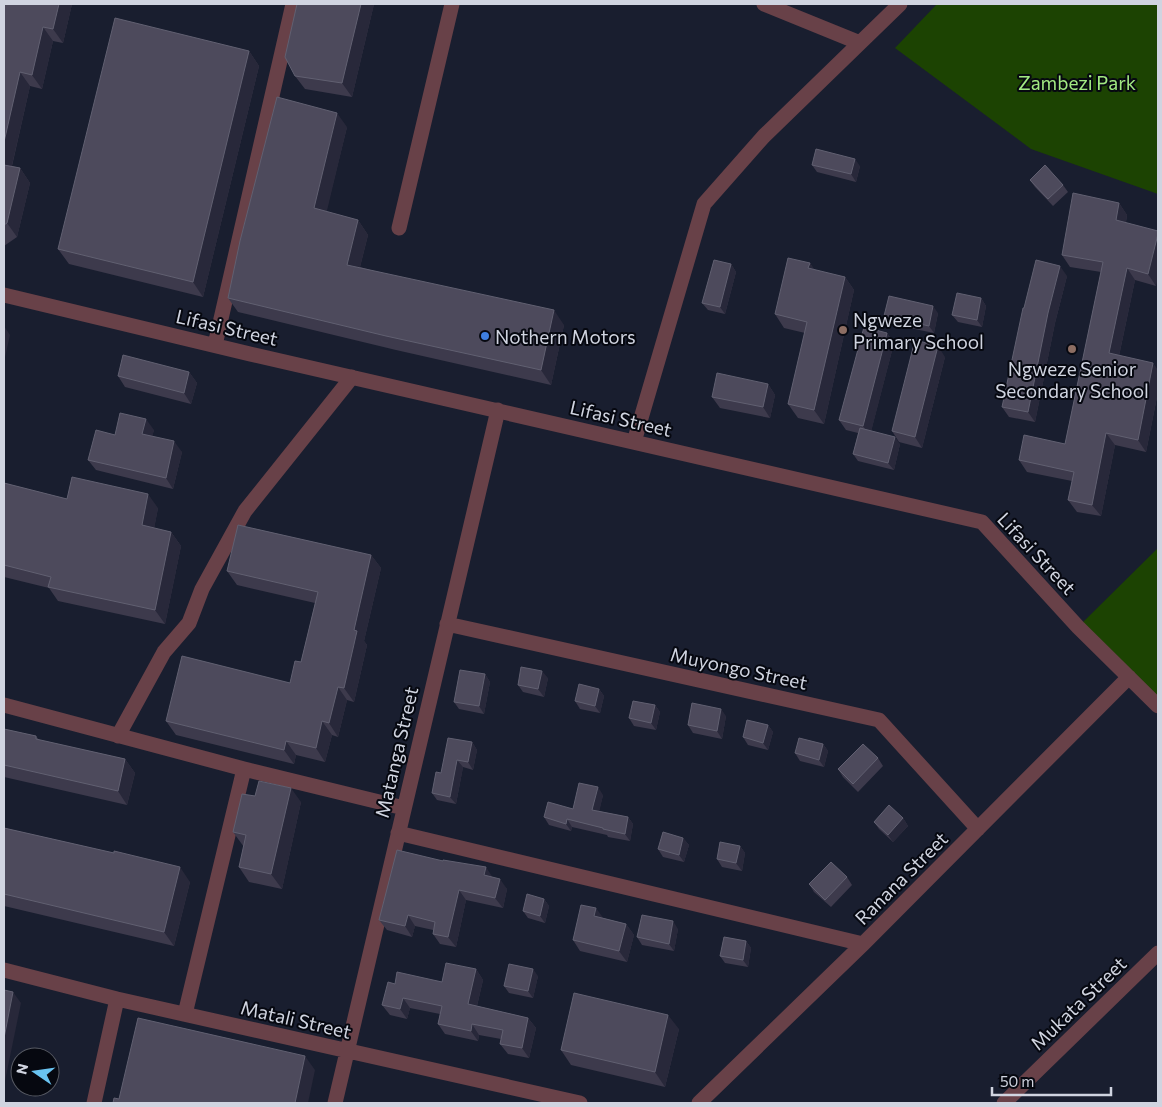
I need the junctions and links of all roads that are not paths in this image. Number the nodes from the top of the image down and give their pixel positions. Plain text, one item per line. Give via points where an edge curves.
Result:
1 (293, 4) edge
2 (452, 4) edge
3 (764, 4) edge
4 (900, 4) edge
5 (860, 44) junction
6 (399, 228) dead end
7 (4, 295) edge
8 (216, 346) junction
9 (352, 377) junction
10 (498, 410) junction
11 (634, 442) junction
12 (447, 624) junction
13 (1129, 677) junction
14 (4, 705) edge
15 (1158, 706) edge
16 (118, 736) junction
17 (244, 769) junction
18 (404, 808) junction
19 (978, 829) junction
20 (398, 833) junction
21 (863, 944) junction
22 (1158, 952) edge
23 (4, 970) edge
24 (117, 1000) junction
25 (186, 1014) junction
26 (347, 1052) junction
27 (547, 1100) edge
28 (94, 1103) edge
29 (335, 1103) edge
30 (580, 1103) edge
31 (699, 1103) edge
32 (1004, 1103) edge

1 - 8 street
2 - 6 street
3 - 5 street
4 - 5 street
5 - 11 street via 764,136 704,204
7 - 8 street, Lifasi Street
8 - 9 street, Lifasi Street
9 - 10 street, Lifasi Street
9 - 16 street via 245,511 202,589 189,623 164,652
10 - 11 street, Lifasi Street
10 - 12 street, Matanga Street
11 - 13 street, Lifasi Street via 982,522
12 - 18 street, Matanga Street
12 - 19 street, Muyongo Street via 879,720
13 - 15 street, Lifasi Street
13 - 19 street, Ranana Street
14 - 16 street
16 - 17 street
17 - 18 street
17 - 25 street
18 - 20 street, Matanga Street
19 - 21 street, Ranana Street
20 - 21 street
20 - 26 street, Matanga Street
21 - 31 street, Ranana Street
22 - 32 street, Mukata Street
23 - 24 street, Matali Street
24 - 25 street, Matali Street
24 - 28 street
25 - 26 street, Matali Street
26 - 27 street, Matali Street
26 - 29 street, Matanga Street
27 - 30 street, Matali Street

